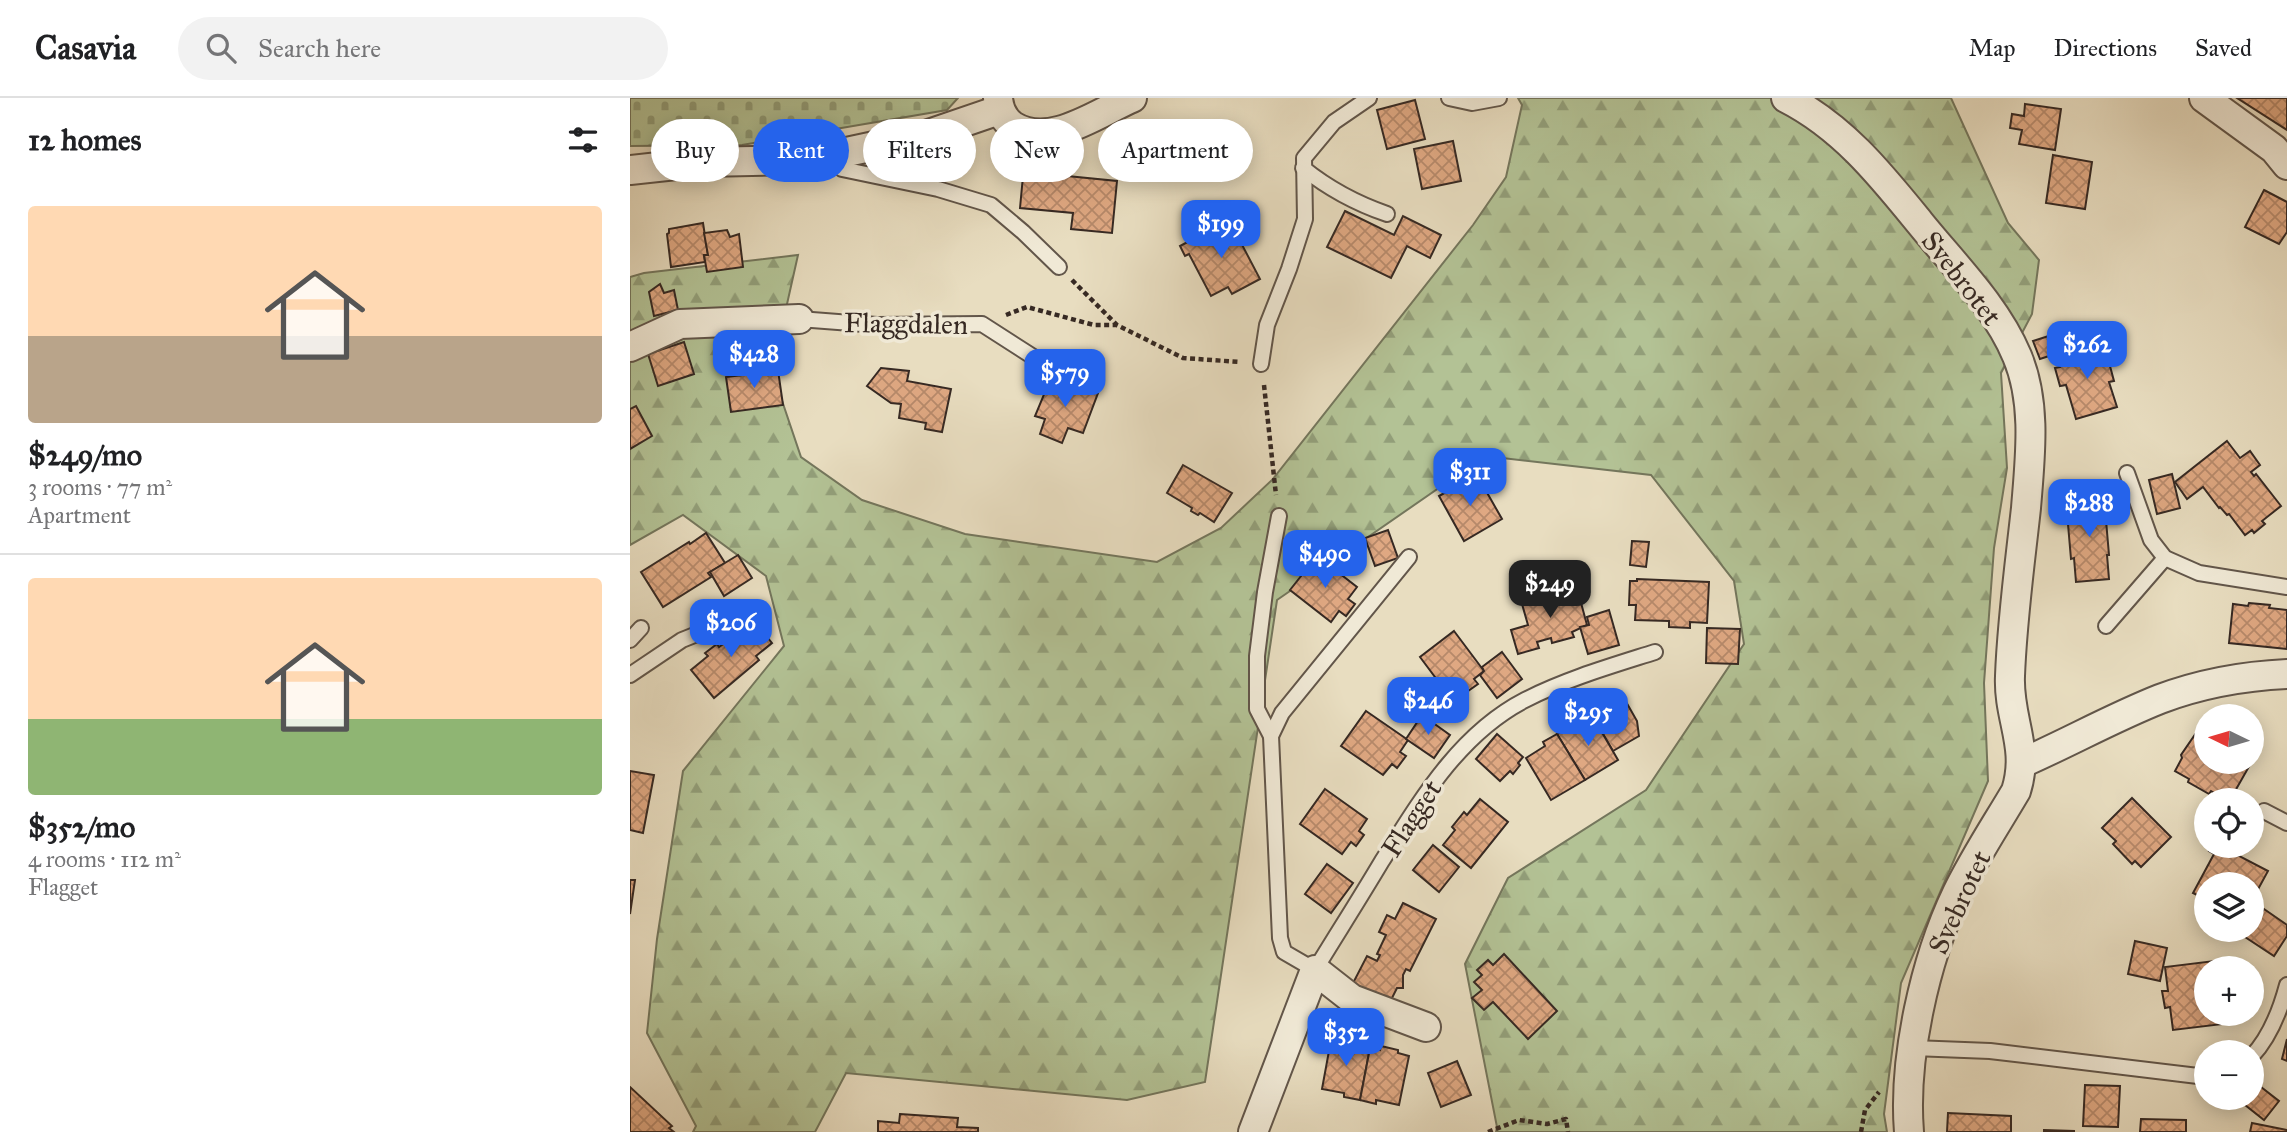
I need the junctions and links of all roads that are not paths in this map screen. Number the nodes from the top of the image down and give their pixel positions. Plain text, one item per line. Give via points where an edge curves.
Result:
1 (1132, 98) edge
2 (1369, 98) edge
3 (1449, 98) edge
4 (1499, 98) edge
5 (1786, 98) edge
6 (2204, 98) edge
7 (999, 104) edge
8 (849, 152) edge
9 (753, 161) edge
10 (2287, 165) edge
11 (1303, 168) junction
12 (630, 170) edge
13 (849, 170) edge
14 (1387, 215) dead end
15 (1059, 267) road end
16 (799, 319) joint
17 (630, 347) edge
18 (1261, 363) road end
19 (1049, 367) dead end
20 (2127, 473) dead end
21 (1279, 516) road end
22 (1409, 557) dead end
23 (2165, 558) junction
24 (2287, 587) edge
25 (727, 622) dead end
26 (2106, 626) dead end
27 (641, 628) dead end
28 (630, 640) edge
29 (1655, 652) dead end
30 (2287, 674) edge
31 (630, 675) edge
32 (1271, 736) junction
33 (2022, 763) junction
34 (2264, 811) dead end
35 (2287, 823) edge
36 (1315, 970) junction
37 (2287, 985) edge
38 (1426, 1027) dead end
39 (2264, 1042) edge
40 (1913, 1048) junction
41 (2194, 1076) edge
42 (1252, 1132) edge
43 (1909, 1132) edge

1 - 7 street via 1073,127 1035,135 1007,122
2 - 11 lane via 1319,137 1304,158
3 - 4 lane via 1472,103
5 - 33 street, Svebrotet via 1833,127 1876,169 1988,307 2020,365 2031,430 2009,679
6 - 10 street via 2274,149
7 - 8 street via 926,135
9 - 12 street
11 - 14 lane via 1337,193
11 - 18 lane via 1305,219 1267,326
13 - 15 lane via 990,205
16 - 17 street, Flaggdalen via 680,324
16 - 19 lane, Flaggdalen via 877,325 982,324
20 - 23 lane via 2151,540
21 - 32 lane via 1257,656 1257,709
22 - 32 lane via 1282,713
23 - 24 lane via 2199,573
23 - 26 lane
25 - 31 lane via 682,639
27 - 28 lane
29 - 36 lane, Flagget via 1602,668 1524,701 1472,739 1418,804
30 - 33 street via 2201,686 2162,698
32 - 36 lane via 1280,938 1284,952
33 - 40 street, Svebrotet via 2016,791 1961,886 1943,927 1924,988
34 - 35 lane
36 - 38 street via 1352,999
36 - 42 street, Flagget
37 - 39 lane
40 - 41 lane via 1990,1051
40 - 43 street, Svebrotet

